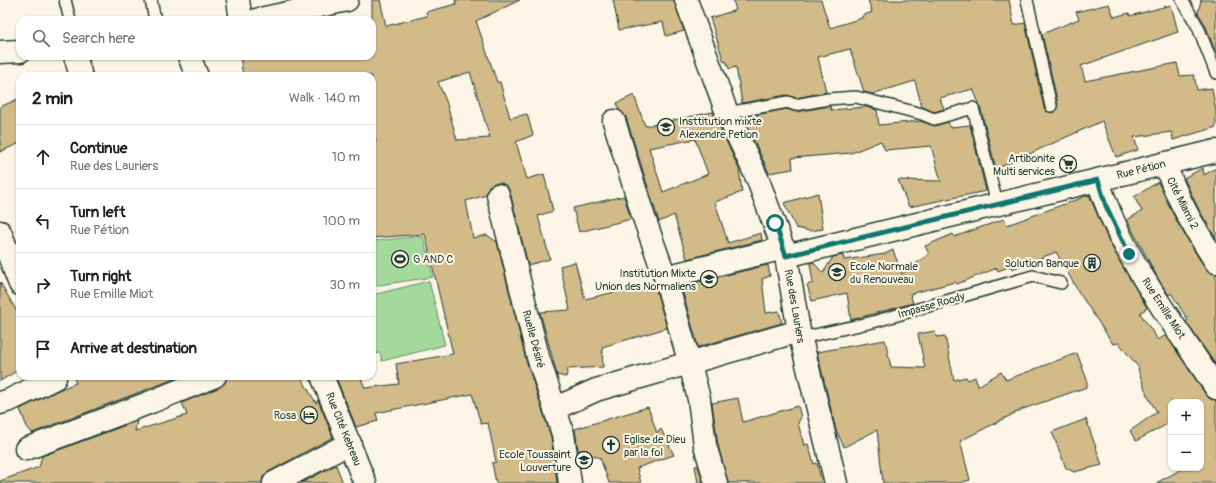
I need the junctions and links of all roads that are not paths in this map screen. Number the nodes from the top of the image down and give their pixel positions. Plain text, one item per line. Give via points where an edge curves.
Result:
1 (65, 0) edge
2 (151, 0) edge
3 (238, 0) edge
4 (347, 0) edge
5 (686, 0) edge
6 (1026, 0) edge
7 (1182, 0) edge
8 (69, 16) edge
9 (154, 16) edge
10 (240, 16) edge
11 (274, 16) edge
12 (16, 50) edge
13 (0, 52) edge
14 (76, 60) edge
15 (191, 60) edge
16 (80, 72) edge
17 (196, 72) edge
18 (1216, 73) edge
19 (1051, 106) dead end
20 (727, 113) junction
21 (614, 121) dead end
22 (1216, 152) edge
23 (1165, 163) junction
24 (1098, 180) junction
25 (498, 195) dead end
26 (997, 204) junction
27 (0, 232) edge
28 (785, 252) junction
29 (1216, 262) edge
30 (16, 274) edge
31 (665, 277) junction
32 (1061, 283) dead end
33 (800, 334) junction
34 (690, 364) junction
35 (51, 380) edge
36 (205, 380) edge
37 (324, 380) edge
38 (1216, 388) edge
39 (0, 403) edge
40 (556, 408) junction
41 (350, 443) junction
42 (26, 449) dead end
43 (274, 483) edge
44 (365, 483) edge
45 (570, 483) edge
46 (716, 483) edge
47 (836, 483) edge

1 - 8 lane
2 - 9 lane
3 - 10 street
4 - 11 street
5 - 20 street, Rue des Lauriers
6 - 19 lane
7 - 18 lane via 1198,27
12 - 13 street
14 - 16 street
15 - 17 street
20 - 26 lane via 788,102 795,105 856,97 934,119 973,108
20 - 28 street, Rue des Lauriers via 758,180
21 - 31 street
22 - 23 street, Rue Pétion
23 - 24 street, Rue Pétion
23 - 29 street, Cité Miami 2 via 1183,207
24 - 26 street, Rue Pétion
24 - 38 street, Rue Emille Miot via 1106,206 1129,254
25 - 40 street, Ruelle Désiré via 538,357
26 - 28 street, Rue Pétion
27 - 30 street
28 - 31 street, Rue Pétion
28 - 33 street, Rue des Lauriers
31 - 34 street
32 - 33 lane, Impasse Roody via 1033,276 873,322
33 - 34 street
33 - 47 street, Rue des Lauriers
34 - 40 street via 596,390
34 - 46 street via 699,399 705,445
35 - 39 street
36 - 42 street
37 - 41 street, Rue Cité Kebreau
40 - 45 street, Ruelle Désiré
41 - 43 street
41 - 44 street, Rue Cité Kebreau

